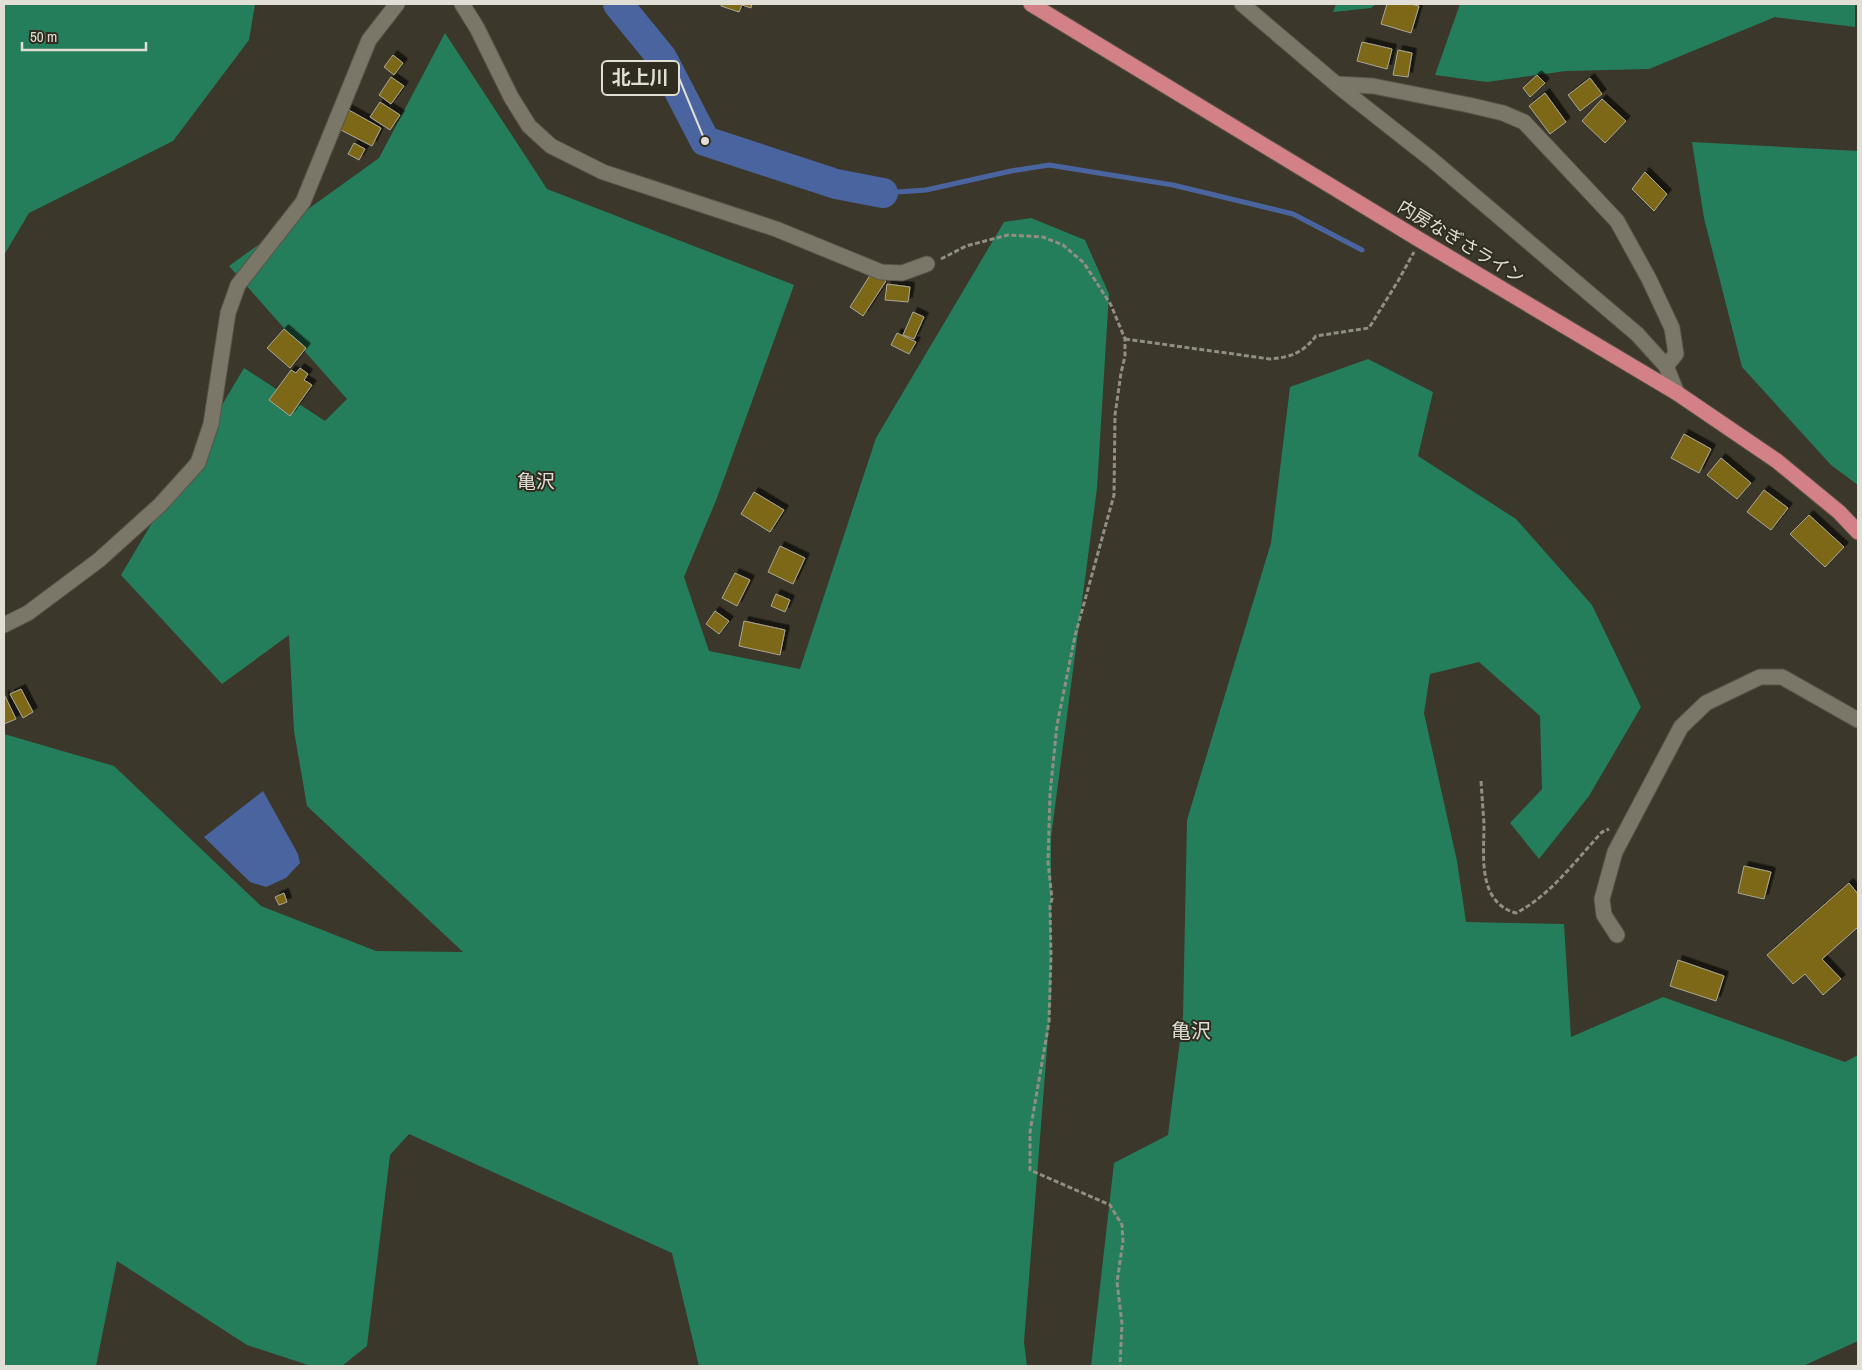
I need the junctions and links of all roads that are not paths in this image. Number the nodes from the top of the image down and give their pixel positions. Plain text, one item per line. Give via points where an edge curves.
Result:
1 (397, 4) edge
2 (462, 4) edge
3 (1031, 4) edge
4 (1242, 4) edge
5 (1336, 84) junction
6 (927, 264) road end
7 (1666, 366) junction
8 (1677, 393) junction
9 (1858, 532) edge
10 (4, 625) edge
11 (1858, 720) edge
12 (1617, 936) dead end

1 - 10 street via 369,40 303,202 238,285 228,313 211,424 198,463 160,505 100,560 28,612
2 - 6 street via 478,28 511,97 530,126 551,146 603,172 776,229 882,272 902,273
3 - 8 highway, 内房なぎさライン
4 - 5 street
5 - 7 street via 1431,159 1593,296 1637,334
5 - 7 street via 1373,86 1469,105 1504,113 1524,122 1618,221 1672,328 1676,354
7 - 8 street
8 - 9 highway, 内房なぎさライン via 1777,461 1839,512
11 - 12 street via 1782,678 1760,677 1706,703 1681,727 1615,852 1602,899 1604,915

